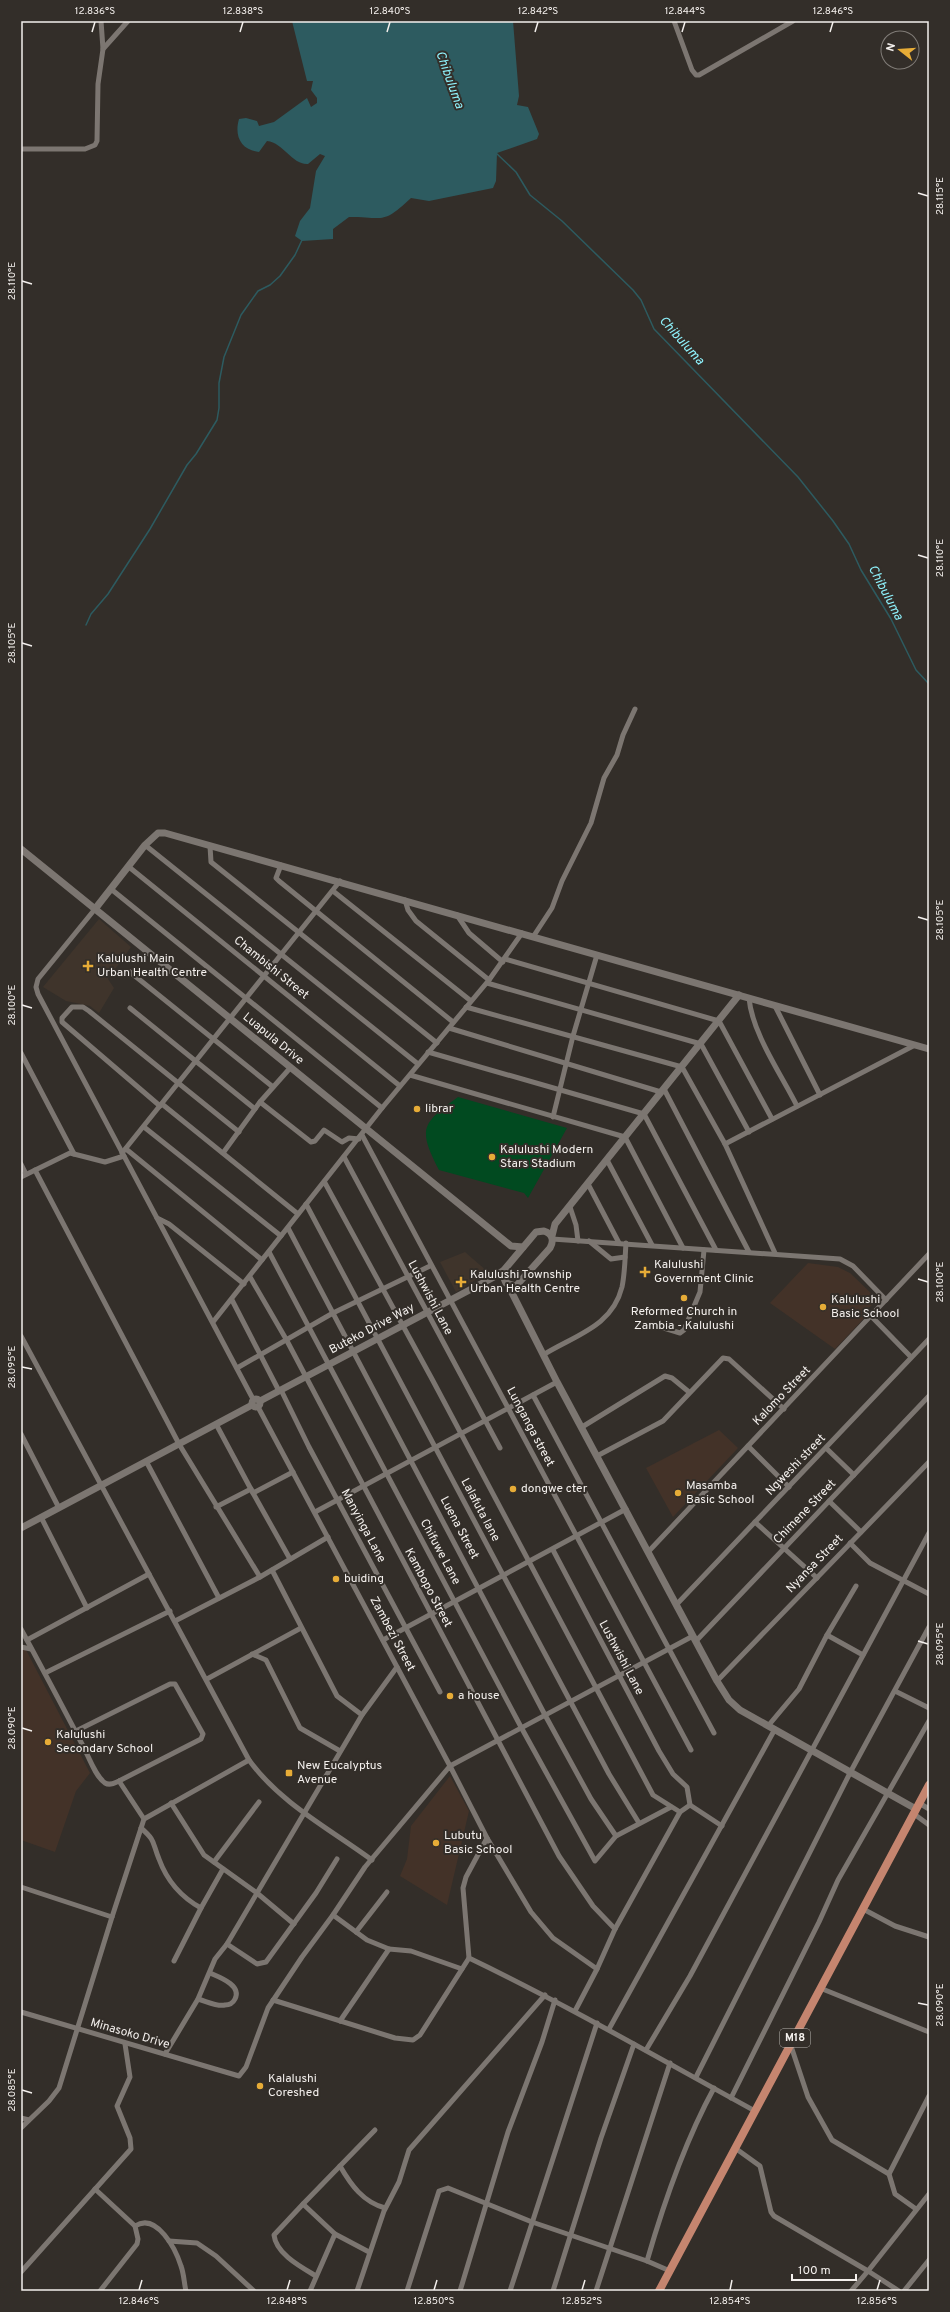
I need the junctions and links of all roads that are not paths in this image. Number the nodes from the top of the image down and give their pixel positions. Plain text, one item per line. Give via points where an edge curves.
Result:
1 (101, 21) edge
2 (128, 21) edge
3 (674, 21) edge
4 (793, 21) edge
5 (103, 49) junction
6 (21, 149) edge
7 (635, 709) dead end
8 (146, 845) junction
9 (210, 846) junction
10 (21, 850) edge
11 (281, 865) junction
12 (129, 867) junction
13 (340, 881) junction
14 (111, 888) junction
15 (333, 891) junction
16 (405, 900) junction
17 (95, 909) junction
18 (316, 911) junction
19 (456, 914) junction
20 (299, 933) junction
21 (522, 933) junction
22 (533, 936) junction
23 (282, 955) junction
24 (597, 955) junction
25 (504, 961) junction
26 (130, 972) dead end
27 (264, 976) junction
28 (488, 982) junction
29 (589, 984) junction
30 (739, 996) junction
31 (247, 998) junction
32 (749, 998) junction
33 (471, 1001) junction
34 (776, 1006) junction
35 (466, 1007) junction
36 (130, 1008) dead end
37 (581, 1010) junction
38 (230, 1018) junction
39 (52, 1020) junction
40 (61, 1020) junction
41 (719, 1021) junction
42 (453, 1022) junction
43 (449, 1028) junction
44 (573, 1036) junction
45 (213, 1038) junction
46 (437, 1043) junction
47 (701, 1044) junction
48 (916, 1045) junction
49 (929, 1049) edge
50 (428, 1052) junction
51 (21, 1053) edge
52 (195, 1061) junction
53 (566, 1062) junction
54 (418, 1064) junction
55 (290, 1067) junction
56 (682, 1067) junction
57 (410, 1075) junction
58 (179, 1083) junction
59 (400, 1086) junction
60 (272, 1087) junction
61 (561, 1090) junction
62 (663, 1090) junction
63 (820, 1095) junction
64 (260, 1102) junction
65 (161, 1105) junction
66 (797, 1106) junction
67 (382, 1108) junction
68 (255, 1109) junction
69 (644, 1114) junction
70 (553, 1117) junction
71 (772, 1119) junction
72 (144, 1127) junction
73 (367, 1128) junction
74 (239, 1132) junction
75 (749, 1132) junction
76 (360, 1137) junction
77 (625, 1137) junction
78 (725, 1144) junction
79 (124, 1153) junction
80 (222, 1153) junction
81 (74, 1154) junction
82 (344, 1157) junction
83 (607, 1160) junction
84 (21, 1164) edge
85 (35, 1170) junction
86 (24, 1176) edge
87 (325, 1183) junction
88 (588, 1184) junction
89 (306, 1204) junction
90 (570, 1207) junction
91 (298, 1214) junction
92 (157, 1218) junction
93 (556, 1224) junction
94 (288, 1228) junction
95 (542, 1230) junction
96 (281, 1236) junction
97 (552, 1238) junction
98 (578, 1241) junction
99 (589, 1241) junction
100 (619, 1243) junction
101 (626, 1243) junction
102 (652, 1245) junction
103 (511, 1246) junction
104 (523, 1247) junction
105 (684, 1248) junction
106 (704, 1250) junction
107 (716, 1250) junction
108 (269, 1252) junction
109 (749, 1252) junction
110 (775, 1253) junction
111 (929, 1254) edge
112 (625, 1257) junction
113 (514, 1258) junction
114 (262, 1260) junction
115 (430, 1266) junction
116 (504, 1270) junction
117 (407, 1276) junction
118 (250, 1277) junction
119 (494, 1277) junction
120 (505, 1281) junction
121 (244, 1284) junction
122 (516, 1286) junction
123 (383, 1289) junction
124 (514, 1299) junction
125 (232, 1300) junction
126 (451, 1300) junction
127 (886, 1300) junction
128 (358, 1301) junction
129 (426, 1312) junction
130 (333, 1313) junction
131 (871, 1316) junction
132 (213, 1322) junction
133 (651, 1324) dead end
134 (402, 1325) junction
135 (309, 1327) junction
136 (21, 1336) edge
137 (377, 1338) junction
138 (286, 1339) junction
139 (929, 1339) edge
140 (354, 1351) junction
141 (260, 1354) junction
142 (543, 1355) junction
143 (911, 1358) junction
144 (329, 1365) junction
145 (237, 1368) junction
146 (305, 1377) junction
147 (557, 1382) junction
148 (280, 1390) junction
149 (689, 1392) junction
150 (533, 1396) junction
151 (929, 1396) edge
152 (256, 1403) junction
153 (509, 1409) junction
154 (784, 1409) junction
155 (485, 1422) junction
156 (216, 1424) junction
157 (582, 1428) junction
158 (21, 1435) edge
159 (461, 1435) junction
160 (21, 1444) edge
161 (179, 1444) junction
162 (748, 1446) junction
163 (436, 1447) junction
164 (500, 1448) dead end
165 (826, 1448) junction
166 (30, 1450) junction
167 (597, 1456) junction
168 (411, 1460) junction
169 (146, 1461) junction
170 (929, 1462) edge
171 (293, 1472) junction
172 (387, 1473) junction
173 (854, 1475) junction
174 (102, 1485) junction
175 (364, 1486) junction
176 (789, 1487) junction
177 (252, 1491) junction
178 (338, 1499) junction
179 (830, 1501) junction
180 (216, 1507) junction
181 (59, 1508) junction
182 (626, 1509) junction
183 (315, 1512) junction
184 (41, 1517) junction
185 (755, 1522) junction
186 (602, 1523) junction
187 (21, 1528) edge
188 (860, 1532) junction
189 (929, 1533) edge
190 (577, 1536) junction
191 (328, 1537) junction
192 (927, 1541) edge
193 (850, 1542) junction
194 (783, 1549) junction
195 (553, 1550) junction
196 (649, 1551) junction
197 (290, 1559) junction
198 (528, 1562) junction
199 (272, 1570) junction
200 (149, 1574) junction
201 (502, 1575) junction
202 (260, 1577) junction
203 (817, 1578) junction
204 (903, 1581) junction
205 (856, 1586) dead end
206 (479, 1588) junction
207 (929, 1594) edge
208 (219, 1598) junction
209 (455, 1601) junction
210 (677, 1604) junction
211 (87, 1608) junction
212 (170, 1611) junction
213 (430, 1614) junction
214 (175, 1621) junction
215 (406, 1627) junction
216 (929, 1627) edge
217 (301, 1628) junction
218 (21, 1629) edge
219 (827, 1636) junction
220 (695, 1638) junction
221 (27, 1640) junction
222 (383, 1640) junction
223 (21, 1647) edge
224 (31, 1648) junction
225 (668, 1649) junction
226 (252, 1654) junction
227 (863, 1655) junction
228 (644, 1662) junction
229 (397, 1667) junction
230 (45, 1673) junction
231 (619, 1675) junction
232 (207, 1679) junction
233 (717, 1681) junction
234 (595, 1688) junction
235 (895, 1691) junction
236 (440, 1692) dead end
237 (572, 1701) junction
238 (929, 1708) edge
239 (362, 1715) junction
240 (545, 1715) junction
241 (929, 1722) edge
242 (768, 1726) junction
243 (521, 1727) junction
244 (775, 1730) junction
245 (76, 1731) junction
246 (714, 1733) dead end
247 (498, 1740) junction
248 (812, 1749) junction
249 (692, 1750) dead end
250 (340, 1751) junction
251 (249, 1760) junction
252 (450, 1766) junction
253 (851, 1771) junction
254 (119, 1781) junction
255 (929, 1785) edge
256 (889, 1792) junction
257 (259, 1802) dead end
258 (171, 1803) junction
259 (690, 1805) junction
260 (671, 1807) junction
261 (917, 1809) junction
262 (929, 1809) edge
263 (680, 1812) junction
264 (305, 1813) junction
265 (144, 1819) junction
266 (639, 1823) junction
267 (929, 1825) edge
268 (722, 1826) junction
269 (141, 1828) junction
270 (616, 1836) junction
271 (487, 1838) junction
272 (337, 1859) dead end
273 (372, 1860) junction
274 (214, 1862) junction
275 (223, 1870) junction
276 (21, 1887) edge
277 (387, 1892) dead end
278 (257, 1894) junction
279 (201, 1908) junction
280 (863, 1909) junction
281 (333, 1915) junction
282 (112, 1917) junction
283 (294, 1924) junction
284 (615, 1929) junction
285 (356, 1932) junction
286 (929, 1937) edge
287 (227, 1944) junction
288 (389, 1949) junction
289 (469, 1958) junction
290 (174, 1961) dead end
291 (462, 1969) junction
292 (597, 1969) junction
293 (210, 1973) junction
294 (820, 1988) junction
295 (544, 1994) junction
296 (198, 1999) junction
297 (273, 2000) junction
298 (555, 2000) junction
299 (575, 2011) junction
300 (21, 2012) edge
301 (340, 2021) junction
302 (597, 2023) junction
303 (609, 2028) junction
304 (79, 2029) junction
305 (929, 2032) edge
306 (125, 2044) junction
307 (634, 2044) junction
308 (791, 2046) junction
309 (646, 2050) junction
310 (165, 2054) junction
311 (670, 2063) junction
312 (696, 2078) junction
313 (714, 2088) junction
314 (929, 2096) edge
315 (731, 2098) junction
316 (755, 2111) junction
317 (21, 2118) edge
318 (29, 2120) junction
319 (21, 2128) edge
320 (375, 2130) dead end
321 (735, 2148) junction
322 (340, 2166) junction
323 (889, 2174) junction
324 (95, 2189) junction
325 (928, 2196) edge
326 (303, 2204) junction
327 (487, 2204) junction
328 (385, 2208) junction
329 (916, 2209) junction
330 (532, 2222) junction
331 (134, 2226) junction
332 (335, 2234) junction
333 (571, 2235) junction
334 (169, 2240) junction
335 (610, 2248) junction
336 (369, 2252) junction
337 (929, 2260) edge
338 (647, 2261) junction
339 (670, 2271) junction
340 (21, 2272) edge
341 (868, 2272) junction
342 (316, 2276) junction
343 (100, 2291) edge
344 (185, 2291) edge
345 (254, 2291) edge
346 (310, 2291) edge
347 (357, 2291) edge
348 (407, 2291) edge
349 (460, 2291) edge
350 (510, 2291) edge
351 (553, 2291) edge
352 (596, 2291) edge
353 (659, 2291) edge
354 (851, 2291) edge
355 (899, 2291) edge
356 (904, 2291) edge

1 - 5 street
2 - 5 street
3 - 4 street via 692,70 699,75
5 - 6 street via 98,84 95,145 85,148
7 - 22 street via 617,756 604,778 590,822 552,908
8 - 9 street via 158,833 165,833
8 - 12 street
8 - 23 street
9 - 11 street
9 - 20 street via 211,862
10 - 17 street, Luapula Drive
11 - 13 street
11 - 18 street via 277,880
12 - 14 street
12 - 27 street, Chambishi Street
13 - 15 street
13 - 16 street
14 - 17 street
14 - 31 street
15 - 18 street
15 - 33 street
16 - 19 street
16 - 28 street via 416,921
17 - 38 street, Luapula Drive
17 - 39 street, Zambezi Street via 37,983 38,994
18 - 20 street
18 - 42 street
19 - 21 street
19 - 25 street via 469,933
20 - 23 street
20 - 46 street
21 - 22 street
21 - 25 street
22 - 24 street
23 - 27 street
23 - 54 street
24 - 29 street
24 - 30 street
25 - 28 street
25 - 29 street
26 - 45 street
27 - 31 street
27 - 59 street, Chambishi Street
28 - 33 street
28 - 37 street
29 - 37 street
29 - 41 street
30 - 32 street
30 - 41 street
31 - 38 street
31 - 67 street
32 - 34 street
32 - 66 street via 755,1027
33 - 35 street
34 - 48 street
34 - 63 street
35 - 42 street
35 - 44 street
36 - 52 street
37 - 44 street
37 - 47 street
38 - 45 street
38 - 55 street, Luapula Drive
39 - 40 street
39 - 79 street, Zambezi Street
40 - 58 street via 72,1007 86,1009
40 - 65 street
41 - 47 street
41 - 71 street
42 - 43 street
43 - 46 street
43 - 53 street
44 - 53 street
44 - 56 street
45 - 52 street
45 - 60 street
46 - 50 street
47 - 56 street
47 - 75 street
48 - 49 street
48 - 63 street
50 - 54 street
50 - 61 street
51 - 81 street
52 - 58 street
52 - 68 street
53 - 61 street
53 - 62 street
54 - 57 street
55 - 60 street
55 - 73 street, Luapula Drive
56 - 62 street
56 - 78 street
57 - 59 street
57 - 70 street
58 - 65 street
58 - 74 street
59 - 67 street
60 - 64 street
61 - 69 street
61 - 70 street
62 - 69 street
62 - 109 street
63 - 66 street
64 - 68 street
64 - 76 street via 312,1142 324,1130 342,1142
65 - 72 street
65 - 80 street
66 - 71 street
67 - 73 street
68 - 74 street
69 - 77 street
69 - 107 street
70 - 77 street
71 - 75 street
72 - 79 street
72 - 96 street
73 - 76 street
73 - 103 street, Luapula Drive
74 - 80 street
75 - 78 street
76 - 82 street
76 - 115 street, Lunganga street
77 - 83 street
77 - 105 street
78 - 110 street
79 - 81 street via 105,1162
79 - 92 street, Zambezi Street
79 - 114 street
80 - 91 street
81 - 85 street via 67,1154
82 - 87 street
82 - 117 street, Lushwishi Lane
83 - 88 street
83 - 102 street
84 - 86 street
85 - 86 street
85 - 161 street
87 - 89 street
87 - 123 street
88 - 90 street
88 - 100 street
89 - 91 street
89 - 128 street, Lalafuta lane
90 - 93 street
90 - 98 street
91 - 94 street
92 - 121 street via 169,1224
92 - 132 street, Zambezi Street
93 - 95 street, Buteko Drive Way
93 - 97 street
94 - 96 street
94 - 130 street, Luena Street
95 - 97 street via 549,1232
95 - 104 street, Buteko Drive Way via 536,1232
96 - 108 street
97 - 98 street
97 - 122 street via 550,1248
98 - 99 street
99 - 100 street
99 - 112 street via 611,1259
100 - 101 street
101 - 102 street
101 - 112 street
102 - 105 street
103 - 104 street
103 - 113 street
104 - 113 street, Buteko Drive Way
105 - 106 street
106 - 107 street
106 - 133 street via 700,1292 684,1330 680,1333
107 - 109 street
108 - 114 street
108 - 135 street, Chifuwe Lane
109 - 110 street
110 - 127 street via 840,1259 853,1266
111 - 127 street, Kalomo Street
112 - 142 street via 620,1292 605,1319
113 - 116 street, Buteko Drive Way
114 - 118 street
115 - 117 street
115 - 126 street, Lunganga street
116 - 119 street, Buteko Drive Way
116 - 120 street
117 - 123 street
117 - 129 street, Lushwishi Lane
118 - 121 street
118 - 138 street, Kambopo Street
119 - 120 street
119 - 126 street, Buteko Drive Way
120 - 122 street
120 - 124 street
121 - 125 street
122 - 124 street
123 - 128 street
123 - 134 street
124 - 142 street
125 - 132 street
125 - 141 street, Manyinga Lane
126 - 129 street, Buteko Drive Way
126 - 153 street, Lunganga street
127 - 131 street, Kalomo Street
128 - 130 street
128 - 137 street, Lalafuta lane
129 - 134 street, Buteko Drive Way
129 - 155 street, Lushwishi Lane
130 - 135 street
130 - 140 street, Luena Street
131 - 143 street
131 - 154 street, Kalomo Street
132 - 145 street, Zambezi Street
134 - 137 street, Buteko Drive Way
134 - 159 street
135 - 138 street
135 - 144 street, Chifuwe Lane
136 - 174 street
137 - 140 street, Buteko Drive Way
137 - 163 street, Lalafuta lane
138 - 141 street
138 - 146 street, Kambopo Street
139 - 143 street, Ngweshi street
140 - 144 street, Buteko Drive Way
140 - 168 street, Luena Street
141 - 145 street
141 - 148 street, Manyinga Lane
142 - 147 street
143 - 165 street, Ngweshi street
144 - 146 street, Buteko Drive Way
144 - 172 street, Chifuwe Lane
145 - 152 street, Zambezi Street
146 - 148 street, Buteko Drive Way
146 - 175 street, Kambopo Street
147 - 150 street
147 - 157 street
148 - 152 street, Buteko Drive Way
148 - 178 street, Manyinga Lane
149 - 154 street via 726,1357
149 - 157 street via 672,1378 665,1376
149 - 167 street via 663,1421
150 - 153 street
150 - 186 street
151 - 173 street, Chimene Street
152 - 156 street, Buteko Drive Way
152 - 171 street, Zambezi Street
153 - 155 street
153 - 190 street, Lunganga street
154 - 162 street, Kalomo Street
155 - 159 street
155 - 164 street, Lushwishi Lane
156 - 161 street, Buteko Drive Way
156 - 177 street
157 - 167 street
158 - 166 street
159 - 163 street
159 - 198 street
160 - 166 street
161 - 169 street, Buteko Drive Way
161 - 180 street
162 - 176 street
162 - 196 street, Kalomo Street
163 - 168 street
163 - 201 street, Lalafuta lane
165 - 173 street
165 - 176 street, Ngweshi street
166 - 181 street
167 - 182 street
168 - 172 street
168 - 206 street, Luena Street
169 - 174 street, Buteko Drive Way
169 - 208 street
170 - 188 street, Nyansa Street
171 - 177 street
171 - 183 street, Zambezi Street
172 - 175 street
172 - 209 street, Chifuwe Lane
173 - 179 street, Chimene Street
174 - 181 street, Buteko Drive Way
174 - 200 street
175 - 178 street
175 - 213 street, Kambopo Street
176 - 185 street, Ngweshi street
177 - 180 street
177 - 197 street
178 - 183 street
178 - 215 street, Manyinga Lane
179 - 188 street
179 - 194 street, Chimene Street
180 - 202 street
181 - 184 street, Buteko Drive Way
182 - 186 street
182 - 196 street
183 - 191 street, Zambezi Street
184 - 187 street, Buteko Drive Way
184 - 211 street
185 - 194 street
185 - 210 street, Ngweshi street
186 - 190 street
186 - 225 street
188 - 193 street, Nyansa Street
189 - 192 street
190 - 195 street
190 - 228 street, Lunganga street
191 - 197 street
191 - 222 street, Zambezi Street
192 - 204 street
193 - 203 street, Nyansa Street
193 - 204 street via 870,1563
194 - 203 street
194 - 220 street, Chimene Street
195 - 198 street
195 - 231 street, Lushwishi Lane
196 - 210 street
197 - 199 street
198 - 201 street
198 - 234 street
199 - 202 street
199 - 217 street
200 - 211 street
200 - 212 street
201 - 206 street
201 - 237 street, Lalafuta lane
202 - 208 street
203 - 233 street, Nyansa Street
204 - 207 street
204 - 227 street
205 - 219 street
206 - 209 street
206 - 240 street, Luena Street
208 - 214 street
209 - 213 street
209 - 243 street, Chifuwe Lane
210 - 220 street
211 - 221 street
212 - 214 street
212 - 230 street
213 - 215 street
213 - 247 street, Kambopo Street
214 - 232 street
215 - 222 street
215 - 236 street, Manyinga Lane
216 - 235 street
217 - 226 street
217 - 239 street via 337,1696
218 - 221 street
219 - 227 street
219 - 242 street via 799,1689
220 - 225 street
220 - 233 street
221 - 224 street
222 - 229 street, Zambezi Street
223 - 224 street
224 - 230 street
225 - 228 street
225 - 246 street
226 - 232 street
226 - 250 street via 266,1660 300,1728
227 - 248 street
228 - 231 street
228 - 249 street, Lunganga street
229 - 239 street
229 - 252 street, Zambezi Street
230 - 245 street
231 - 234 street
231 - 259 street, Lushwishi Lane via 673,1774 688,1790
232 - 251 street
233 - 242 street via 740,1710
234 - 237 street
234 - 260 street via 653,1795
235 - 238 street
235 - 253 street
237 - 240 street
237 - 266 street, Lalafuta lane via 609,1774
239 - 250 street
240 - 243 street
240 - 270 street, Luena Street via 591,1800
241 - 256 street
242 - 244 street
243 - 247 street
243 - 270 street, Chifuwe Lane via 595,1861
244 - 248 street
244 - 268 street
245 - 254 street via 103,1781 109,1785
245 - 254 street via 170,1684 175,1684 203,1734 202,1737
247 - 252 street
247 - 284 street, Kambopo Street via 559,1856 593,1906
248 - 253 street
248 - 309 street via 690,1976
250 - 264 street
251 - 258 street
251 - 264 street via 270,1785
252 - 271 street, Zambezi Street
252 - 273 street
253 - 256 street
253 - 312 street
254 - 265 street
255 - 261 main road, M18
256 - 261 street
256 - 315 street via 838,1880
257 - 274 street
258 - 265 street
258 - 274 street via 201,1851
259 - 263 street
259 - 268 street
260 - 263 street
260 - 266 street
261 - 262 street
261 - 267 street
261 - 280 main road, M18
263 - 284 street
264 - 273 street
264 - 278 street
265 - 269 street
266 - 270 street
268 - 303 street
269 - 279 street via 155,1842 159,1860 175,1888 186,1900
269 - 282 street
271 - 289 street via 463,1888
271 - 292 street, Zambezi Street via 531,1912 553,1938
272 - 283 street
273 - 281 street
274 - 275 street
275 - 278 street
275 - 279 street
276 - 282 street
277 - 285 street
278 - 283 street
278 - 287 street
279 - 290 street
280 - 286 street via 895,1926
280 - 294 main road, M18
281 - 285 street
281 - 297 street
282 - 304 street
283 - 287 street via 266,1962 260,1965 253,1963
284 - 292 street
285 - 288 street via 367,1940
287 - 293 street via 215,1959
288 - 291 street via 411,1951
288 - 301 street
289 - 291 street
289 - 295 street
291 - 301 street via 420,2035 413,2040 395,2038
292 - 299 street
293 - 296 street
293 - 296 street via 233,1986 236,1997 232,2004 226,2006
294 - 305 street
294 - 308 main road, M18
295 - 298 street
295 - 328 street via 413,2144
296 - 310 street
297 - 301 street
297 - 310 street, Minasoko Drive via 257,2033 243,2073 239,2076
298 - 299 street
298 - 327 street via 508,2132
299 - 302 street
300 - 304 street, Minasoko Drive
302 - 303 street
302 - 330 street
303 - 307 street
304 - 306 street, Minasoko Drive
304 - 318 street via 59,2088
306 - 310 street, Minasoko Drive
306 - 324 street via 130,2077 117,2106 130,2138 131,2149
307 - 309 street
307 - 333 street
308 - 316 main road, M18
308 - 323 street via 808,2097 832,2140
309 - 311 street
311 - 312 street
311 - 335 street
312 - 313 street
313 - 315 street
313 - 338 street via 691,2132
314 - 323 street
315 - 316 street
316 - 321 main road, M18
317 - 318 street
318 - 319 street
320 - 322 street
321 - 339 main road, M18
321 - 341 street via 760,2166 774,2216
322 - 326 street
322 - 328 street via 364,2198
323 - 329 street via 895,2194
324 - 331 street
324 - 340 street
325 - 329 street
326 - 332 street
326 - 342 street via 276,2232 275,2241 290,2259
327 - 330 street
327 - 348 street via 448,2188 439,2191
327 - 349 street
328 - 336 street
329 - 341 street
330 - 333 street
330 - 350 street
331 - 334 street via 144,2223 157,2227
331 - 343 street via 137,2244
332 - 336 street
332 - 342 street
333 - 335 street
333 - 351 street
334 - 344 street via 180,2264
334 - 345 street via 197,2243 216,2256
335 - 338 street
335 - 352 street
336 - 347 street
337 - 356 street
338 - 339 street
339 - 353 main road, M18
341 - 354 street
341 - 355 street
342 - 346 street

